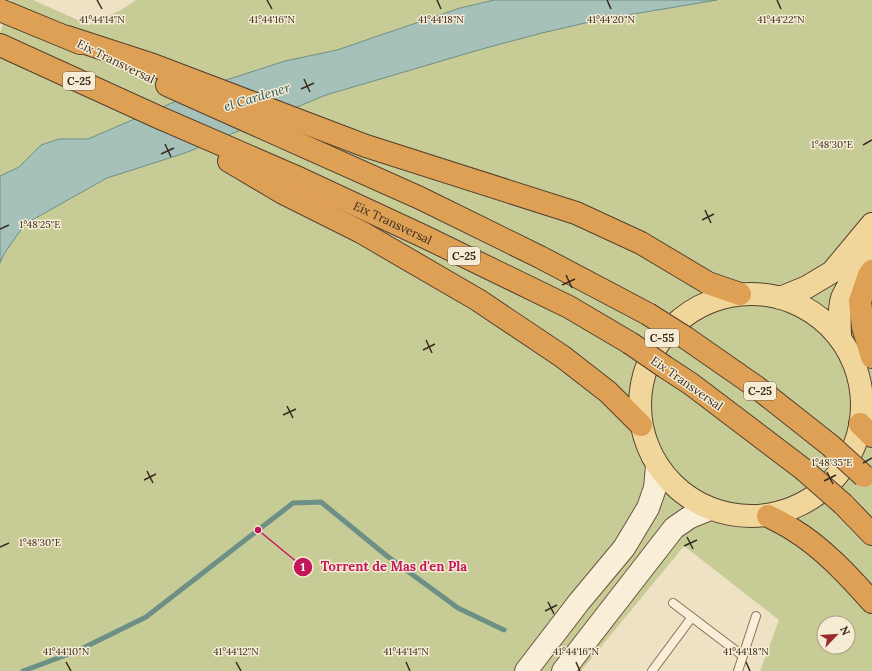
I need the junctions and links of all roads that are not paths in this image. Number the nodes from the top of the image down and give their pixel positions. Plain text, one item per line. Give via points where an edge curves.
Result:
1 (0, 10) edge
2 (67, 37) junction
3 (0, 45) edge
4 (289, 185) junction
5 (872, 224) edge
6 (872, 251) edge
7 (872, 270) edge
8 (740, 294) junction
9 (780, 298) junction
10 (840, 338) junction
11 (872, 357) edge
12 (641, 425) junction
13 (866, 430) edge
14 (657, 466) junction
15 (868, 480) edge
16 (710, 509) junction
17 (768, 516) junction
18 (872, 534) edge
19 (872, 602) edge
20 (672, 603) dead end
21 (756, 616) dead end
22 (692, 617) junction
23 (743, 656) junction
24 (569, 667) edge
25 (526, 671) edge
26 (652, 671) edge
27 (738, 671) edge

1 - 2 highway, Eix Transversal / C-25
2 - 8 highway via 153,65 366,146 576,213 642,243 708,283
2 - 15 highway, Eix Transversal / C-25, bridge via 186,94 420,198 648,314 754,386 832,446
3 - 4 highway, C-25 via 158,117
4 - 12 highway via 361,232 478,300 563,357 608,392
4 - 18 highway, Eix Transversal / C-25, bridge via 425,237 569,307 630,343 690,384 803,469 844,504
5 - 9 main road via 832,272 807,287
6 - 10 main road, C-55 via 842,299
7 - 11 highway via 860,301 863,327
8 - 9 main road, C-55
8 - 12 main road, C-55 via 696,308 680,319 662,338 649,360 642,379 639,405
9 - 10 main road, C-55 via 813,313
10 - 13 main road, C-55 via 858,375
12 - 14 main road, C-55
13 - 17 main road, C-55 via 857,437 844,467 831,483 799,506
14 - 16 main road, C-55 via 680,492
14 - 25 main road via 655,488 648,508 624,548
16 - 17 main road, C-55 via 742,517
16 - 24 main road via 690,517 674,528
17 - 19 highway via 814,544
20 - 22 lane
21 - 23 lane
22 - 23 lane
22 - 26 lane
23 - 27 lane

